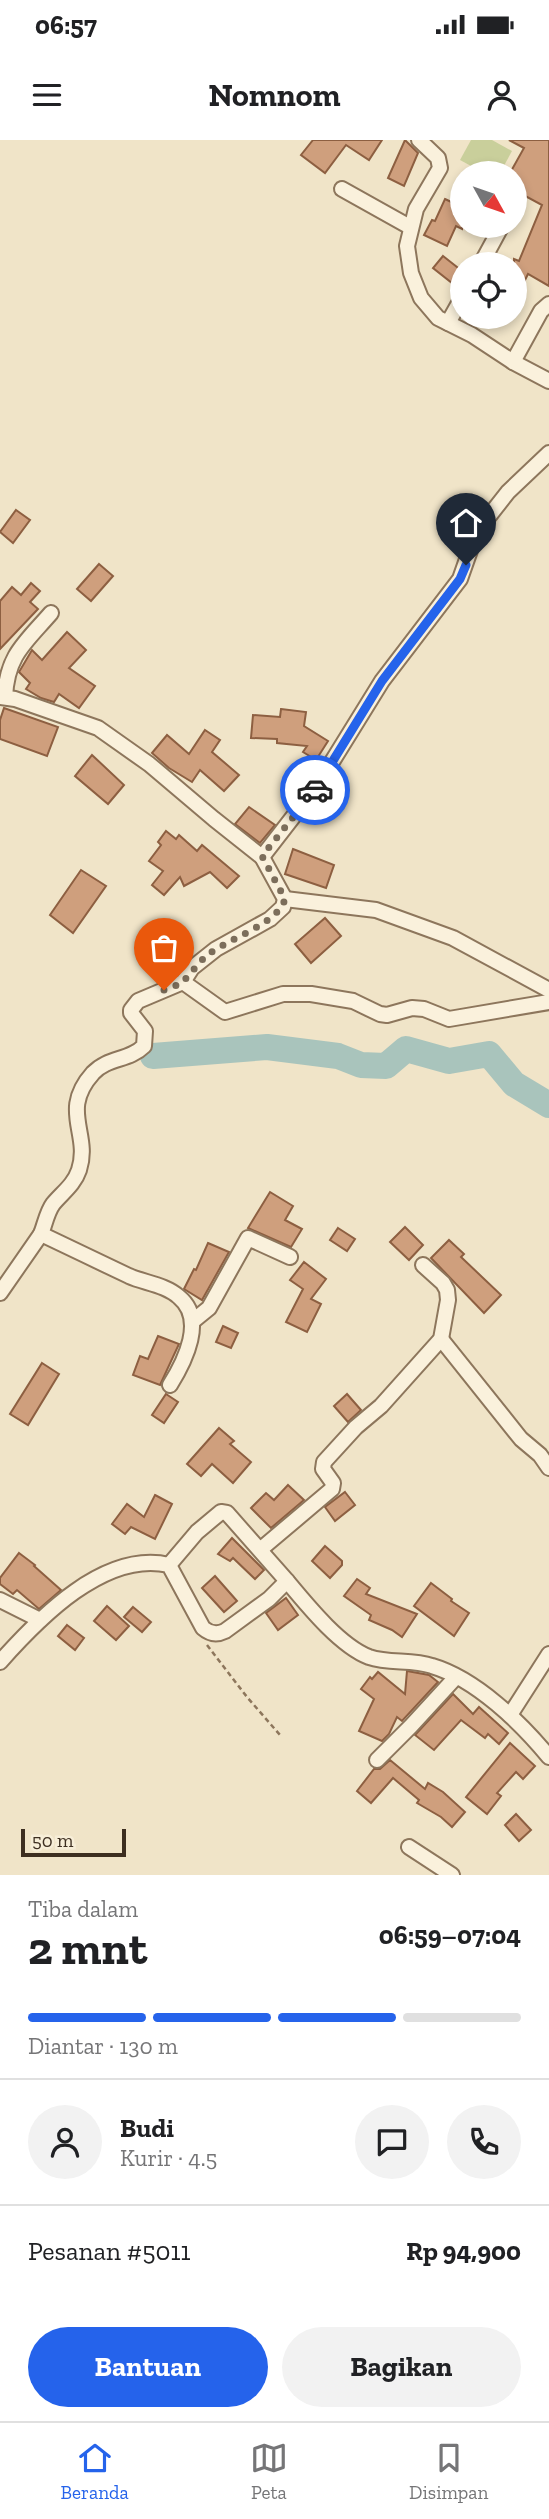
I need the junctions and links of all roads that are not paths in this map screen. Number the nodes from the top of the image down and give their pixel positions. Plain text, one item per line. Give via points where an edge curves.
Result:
1 (419, 140) edge
2 (342, 189) dead end
3 (410, 227) junction
4 (549, 304) edge
5 (450, 319) edge
6 (448, 323) junction
7 (513, 362) junction
8 (549, 381) edge
9 (549, 453) edge
10 (51, 613) dead end
11 (2, 697) edge
12 (262, 856) junction
13 (285, 899) junction
14 (183, 982) junction
15 (549, 990) edge
16 (549, 1002) edge
17 (41, 1234) junction
18 (290, 1258) dead end
19 (423, 1265) dead end
20 (0, 1293) edge
21 (194, 1321) junction
22 (441, 1339) junction
23 (170, 1385) dead end
24 (549, 1468) edge
25 (261, 1549) junction
26 (169, 1565) junction
27 (287, 1581) junction
28 (0, 1600) edge
29 (40, 1620) junction
30 (549, 1654) edge
31 (0, 1662) edge
32 (456, 1677) junction
33 (510, 1715) junction
34 (549, 1757) edge
35 (377, 1760) dead end
36 (409, 1847) dead end
37 (452, 1875) edge

1 - 3 street via 438,158 440,172 423,195
2 - 3 street
3 - 6 street via 407,253 414,283 430,311
4 - 7 street
5 - 6 street
6 - 7 street
7 - 8 street
9 - 12 street via 486,520 460,579 382,681 317,786
10 - 11 street via 13,658
11 - 12 street via 98,728
12 - 13 street
13 - 14 street via 270,919 216,949 192,968
13 - 15 street via 376,910 453,938
14 - 16 street via 225,1012 283,994 342,998 387,1014 424,1009 449,1019
14 - 17 street via 133,1006 131,1013 145,1031 144,1046 108,1061 78,1095 79,1171 49,1210
17 - 20 street
17 - 21 street via 178,1296
18 - 21 street via 248,1238 209,1308
19 - 22 street via 447,1290
21 - 23 street
22 - 24 street
22 - 25 street via 324,1462 332,1489
25 - 26 street via 221,1512
25 - 27 street
26 - 27 street via 209,1633 225,1631
26 - 29 street via 141,1563 97,1578
27 - 32 street via 342,1639 368,1657 432,1665
28 - 29 street
29 - 31 street
30 - 33 street
32 - 33 street
32 - 35 street
33 - 34 street
36 - 37 street

